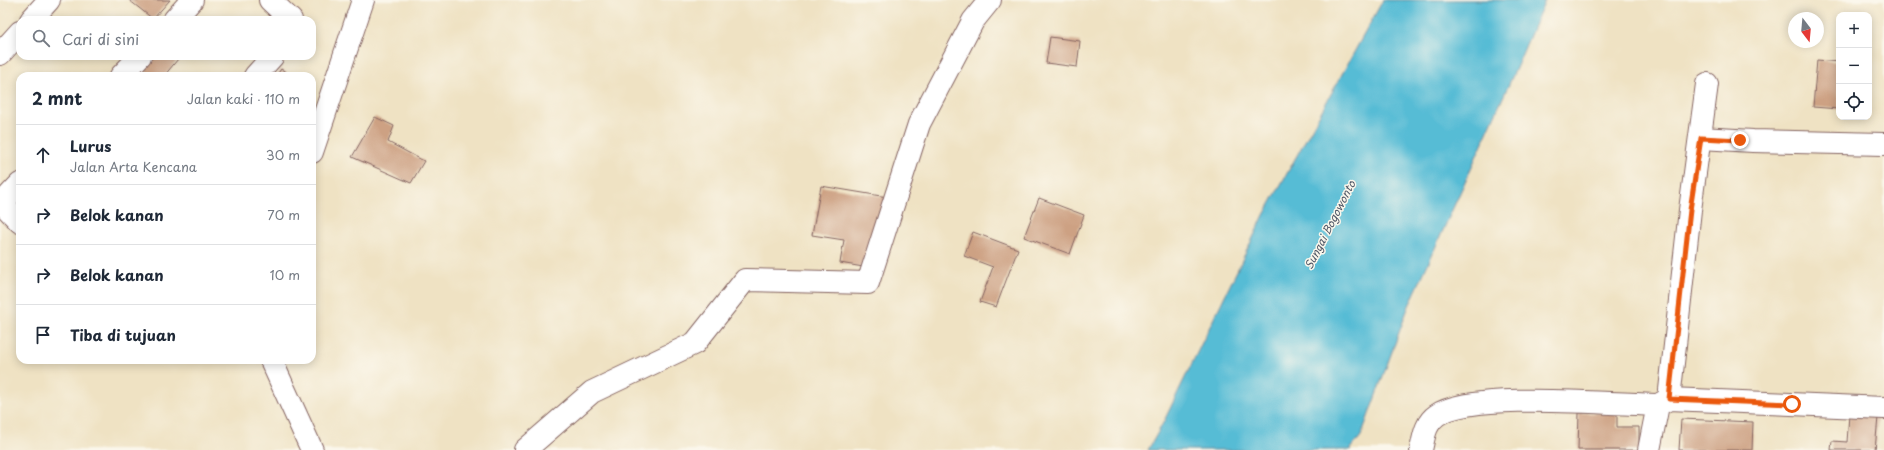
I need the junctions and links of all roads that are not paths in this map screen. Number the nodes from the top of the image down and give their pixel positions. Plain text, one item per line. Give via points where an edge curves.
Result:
1 (49, 0) edge
2 (192, 0) edge
3 (270, 0) edge
4 (363, 0) edge
5 (990, 0) edge
6 (35, 16) edge
7 (178, 16) edge
8 (287, 16) edge
9 (16, 36) edge
10 (0, 54) edge
11 (136, 60) edge
12 (269, 60) edge
13 (125, 72) edge
14 (259, 72) edge
15 (1707, 84) dead end
16 (1701, 138) junction
17 (316, 140) edge
18 (1884, 144) edge
19 (16, 188) edge
20 (1, 202) edge
21 (16, 218) edge
22 (273, 364) edge
23 (1663, 402) junction
24 (1884, 408) edge
25 (312, 450) edge
26 (525, 450) edge
27 (1421, 450) edge
28 (1649, 450) edge

1 - 6 street
2 - 7 street
3 - 8 street
4 - 17 street
5 - 26 street via 973,21 919,124 868,283 745,280 695,343 592,392
9 - 10 street
11 - 13 street
12 - 14 street
15 - 16 street
16 - 18 street
16 - 23 street
19 - 20 street
20 - 21 street
22 - 25 street
23 - 24 street
23 - 27 street via 1510,400 1463,406 1448,409 1429,421
23 - 28 street

